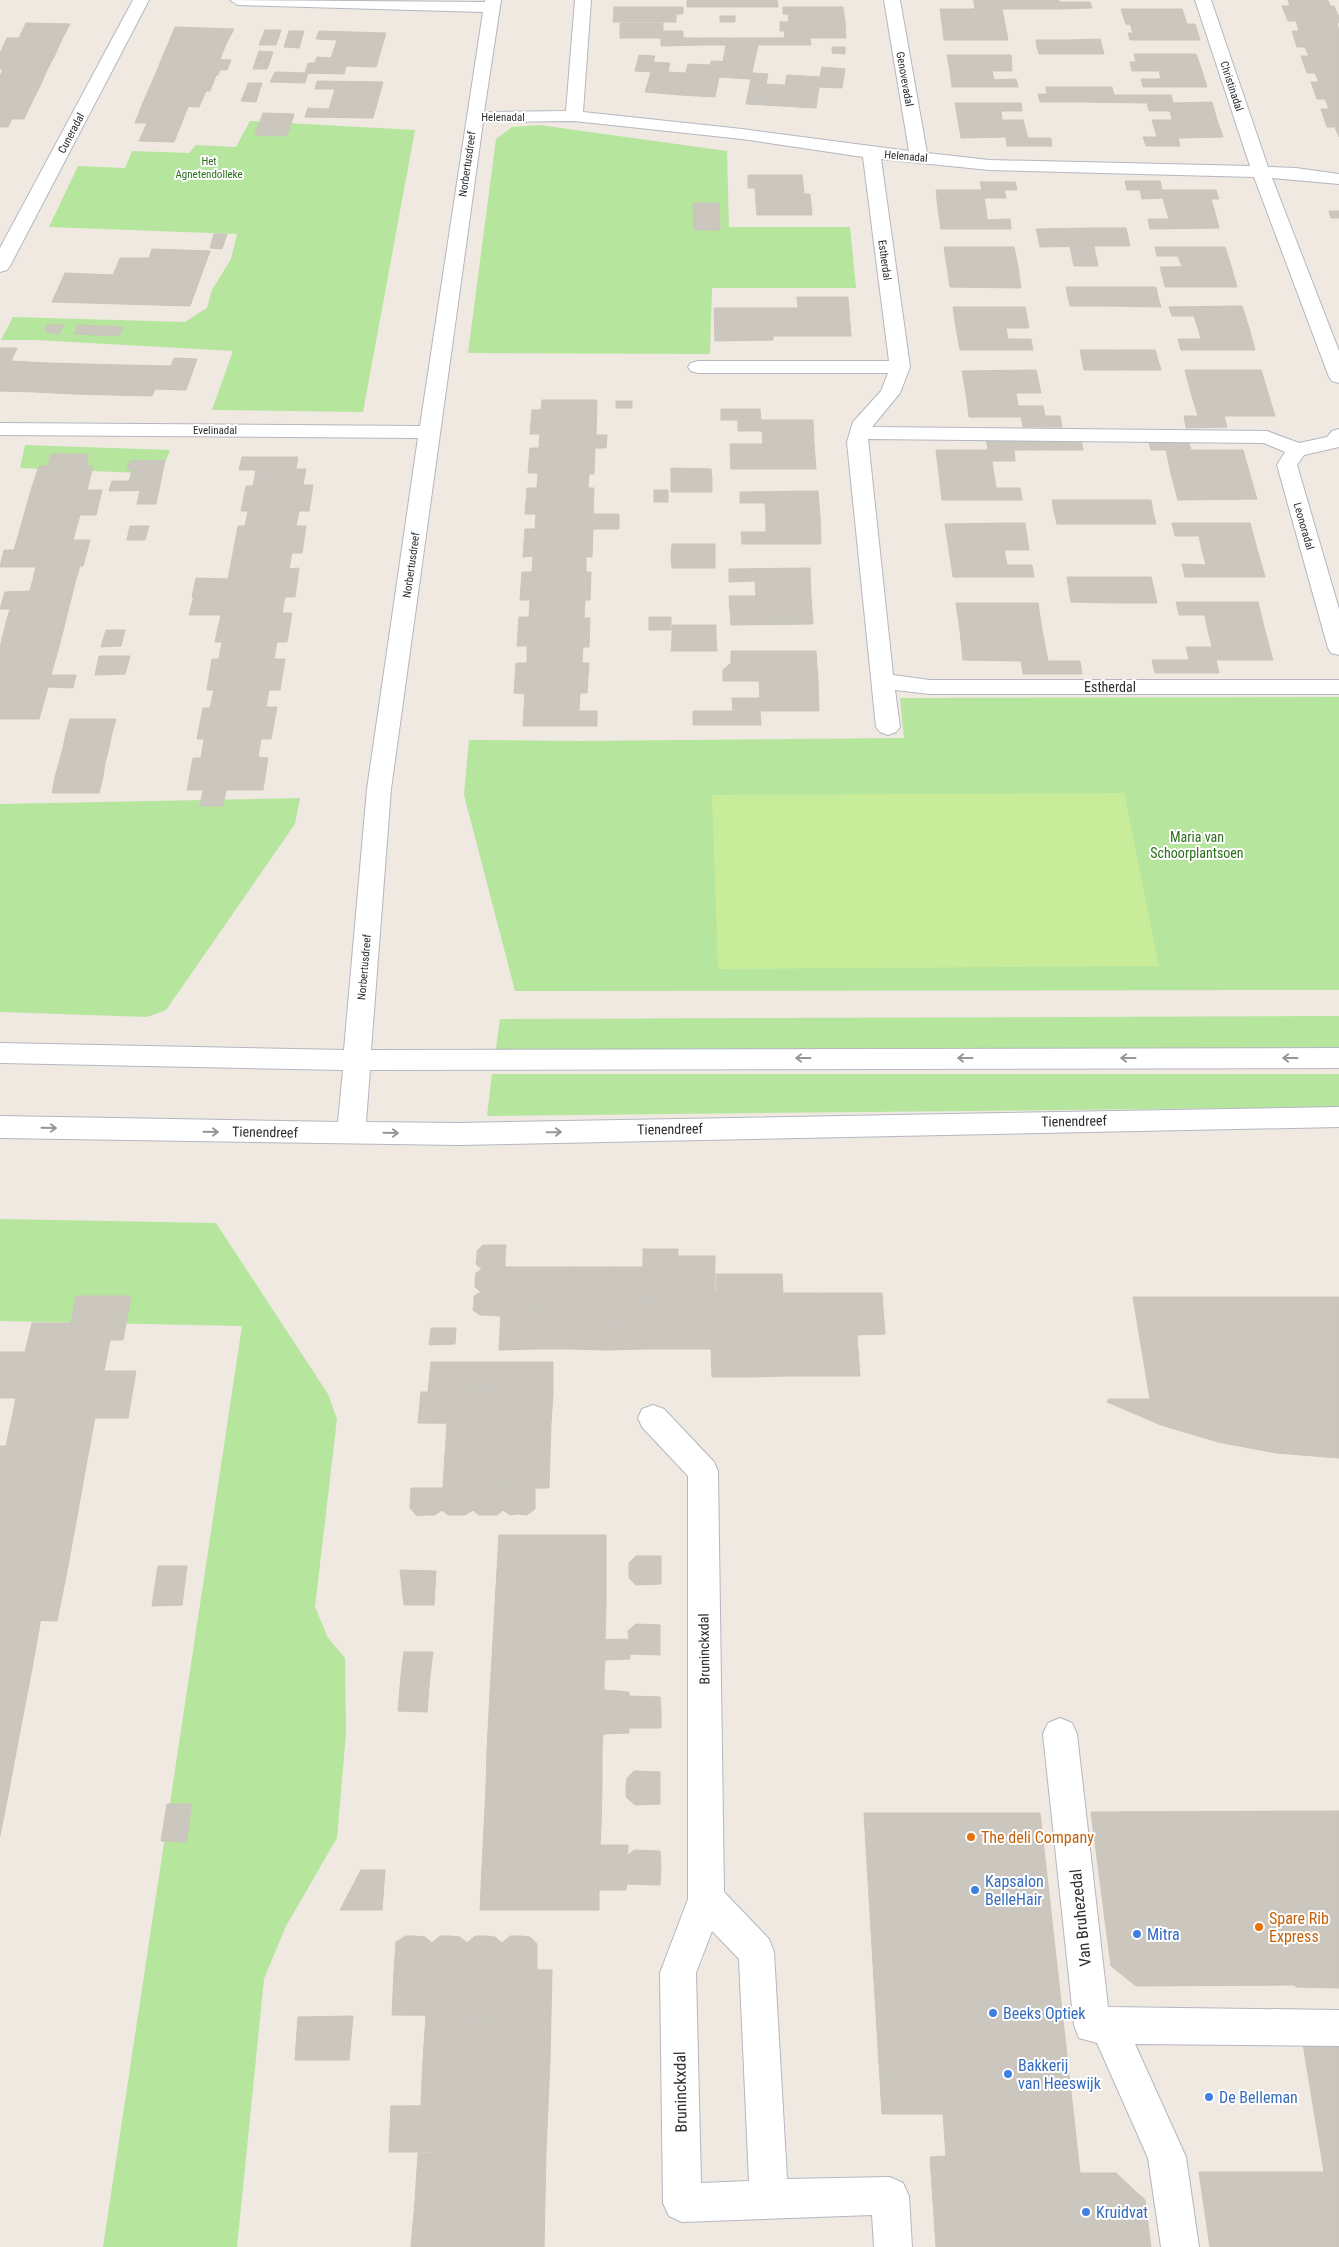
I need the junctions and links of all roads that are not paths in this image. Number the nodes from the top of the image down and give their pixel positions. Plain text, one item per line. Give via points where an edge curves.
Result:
1 (141, 0) edge
2 (238, 0) edge
3 (583, 0) edge
4 (892, 0) edge
5 (1203, 0) edge
6 (493, 4) edge
7 (574, 116) junction
8 (474, 117) junction
9 (870, 153) junction
10 (919, 158) junction
11 (1261, 173) junction
12 (1339, 179) edge
13 (0, 266) edge
14 (698, 367) dead end
15 (900, 367) junction
16 (1339, 377) edge
17 (0, 429) edge
18 (430, 432) junction
19 (860, 433) junction
20 (1339, 436) edge
21 (1297, 450) junction
22 (1339, 648) edge
23 (882, 680) junction
24 (1339, 687) edge
25 (888, 727) dead end
26 (0, 1053) edge
27 (1339, 1058) edge
28 (356, 1060) junction
29 (1339, 1117) edge
30 (0, 1127) edge
31 (351, 1133) junction
32 (653, 1418) dead end
33 (1060, 1734) dead end
34 (706, 1899) junction
35 (1108, 2025) junction
36 (1339, 2028) edge
37 (769, 2199) junction
38 (893, 2247) edge
39 (1180, 2247) edge

1 - 13 street, Cuneradal
2 - 6 street
3 - 7 street
4 - 10 street, Genovevadal
5 - 11 street, Christinadal
6 - 8 street, Norbertusdreef
7 - 8 street, Helenadal
7 - 9 street, Helenadal via 742,134
8 - 18 street, Norbertusdreef
9 - 10 street, Helenadal
9 - 15 street, Estherdal
10 - 11 street, Helenadal via 989,165
11 - 12 street, Helenadal via 1296,173
11 - 16 street
14 - 15 street
15 - 19 street, Estherdal via 890,393 863,422
17 - 18 street, Evelinadal
18 - 28 street, Norbertusdreef via 379,789
19 - 21 street via 1267,438
19 - 23 street, Estherdal via 857,442
20 - 21 street via 1334,442
21 - 22 street, Leonoradal via 1287,465
23 - 24 street, Estherdal via 930,686
23 - 25 street, Estherdal
26 - 28 street
27 -> 28 street
28 - 31 street, Norbertusdreef
31 -> 29 street, Tienendreef via 458,1134
30 -> 31 street, Tienendreef
32 - 34 street, Bruninckxdal via 703,1471
33 - 35 street, Van Bruhezedal via 1092,2026
34 - 37 street via 756,1952
34 - 37 street, Bruninckxdal via 678,1973 682,2203
35 - 36 street, Van Bruhezedal
35 - 39 street via 1167,2157
37 - 38 street, Bruninckxdal via 890,2196

